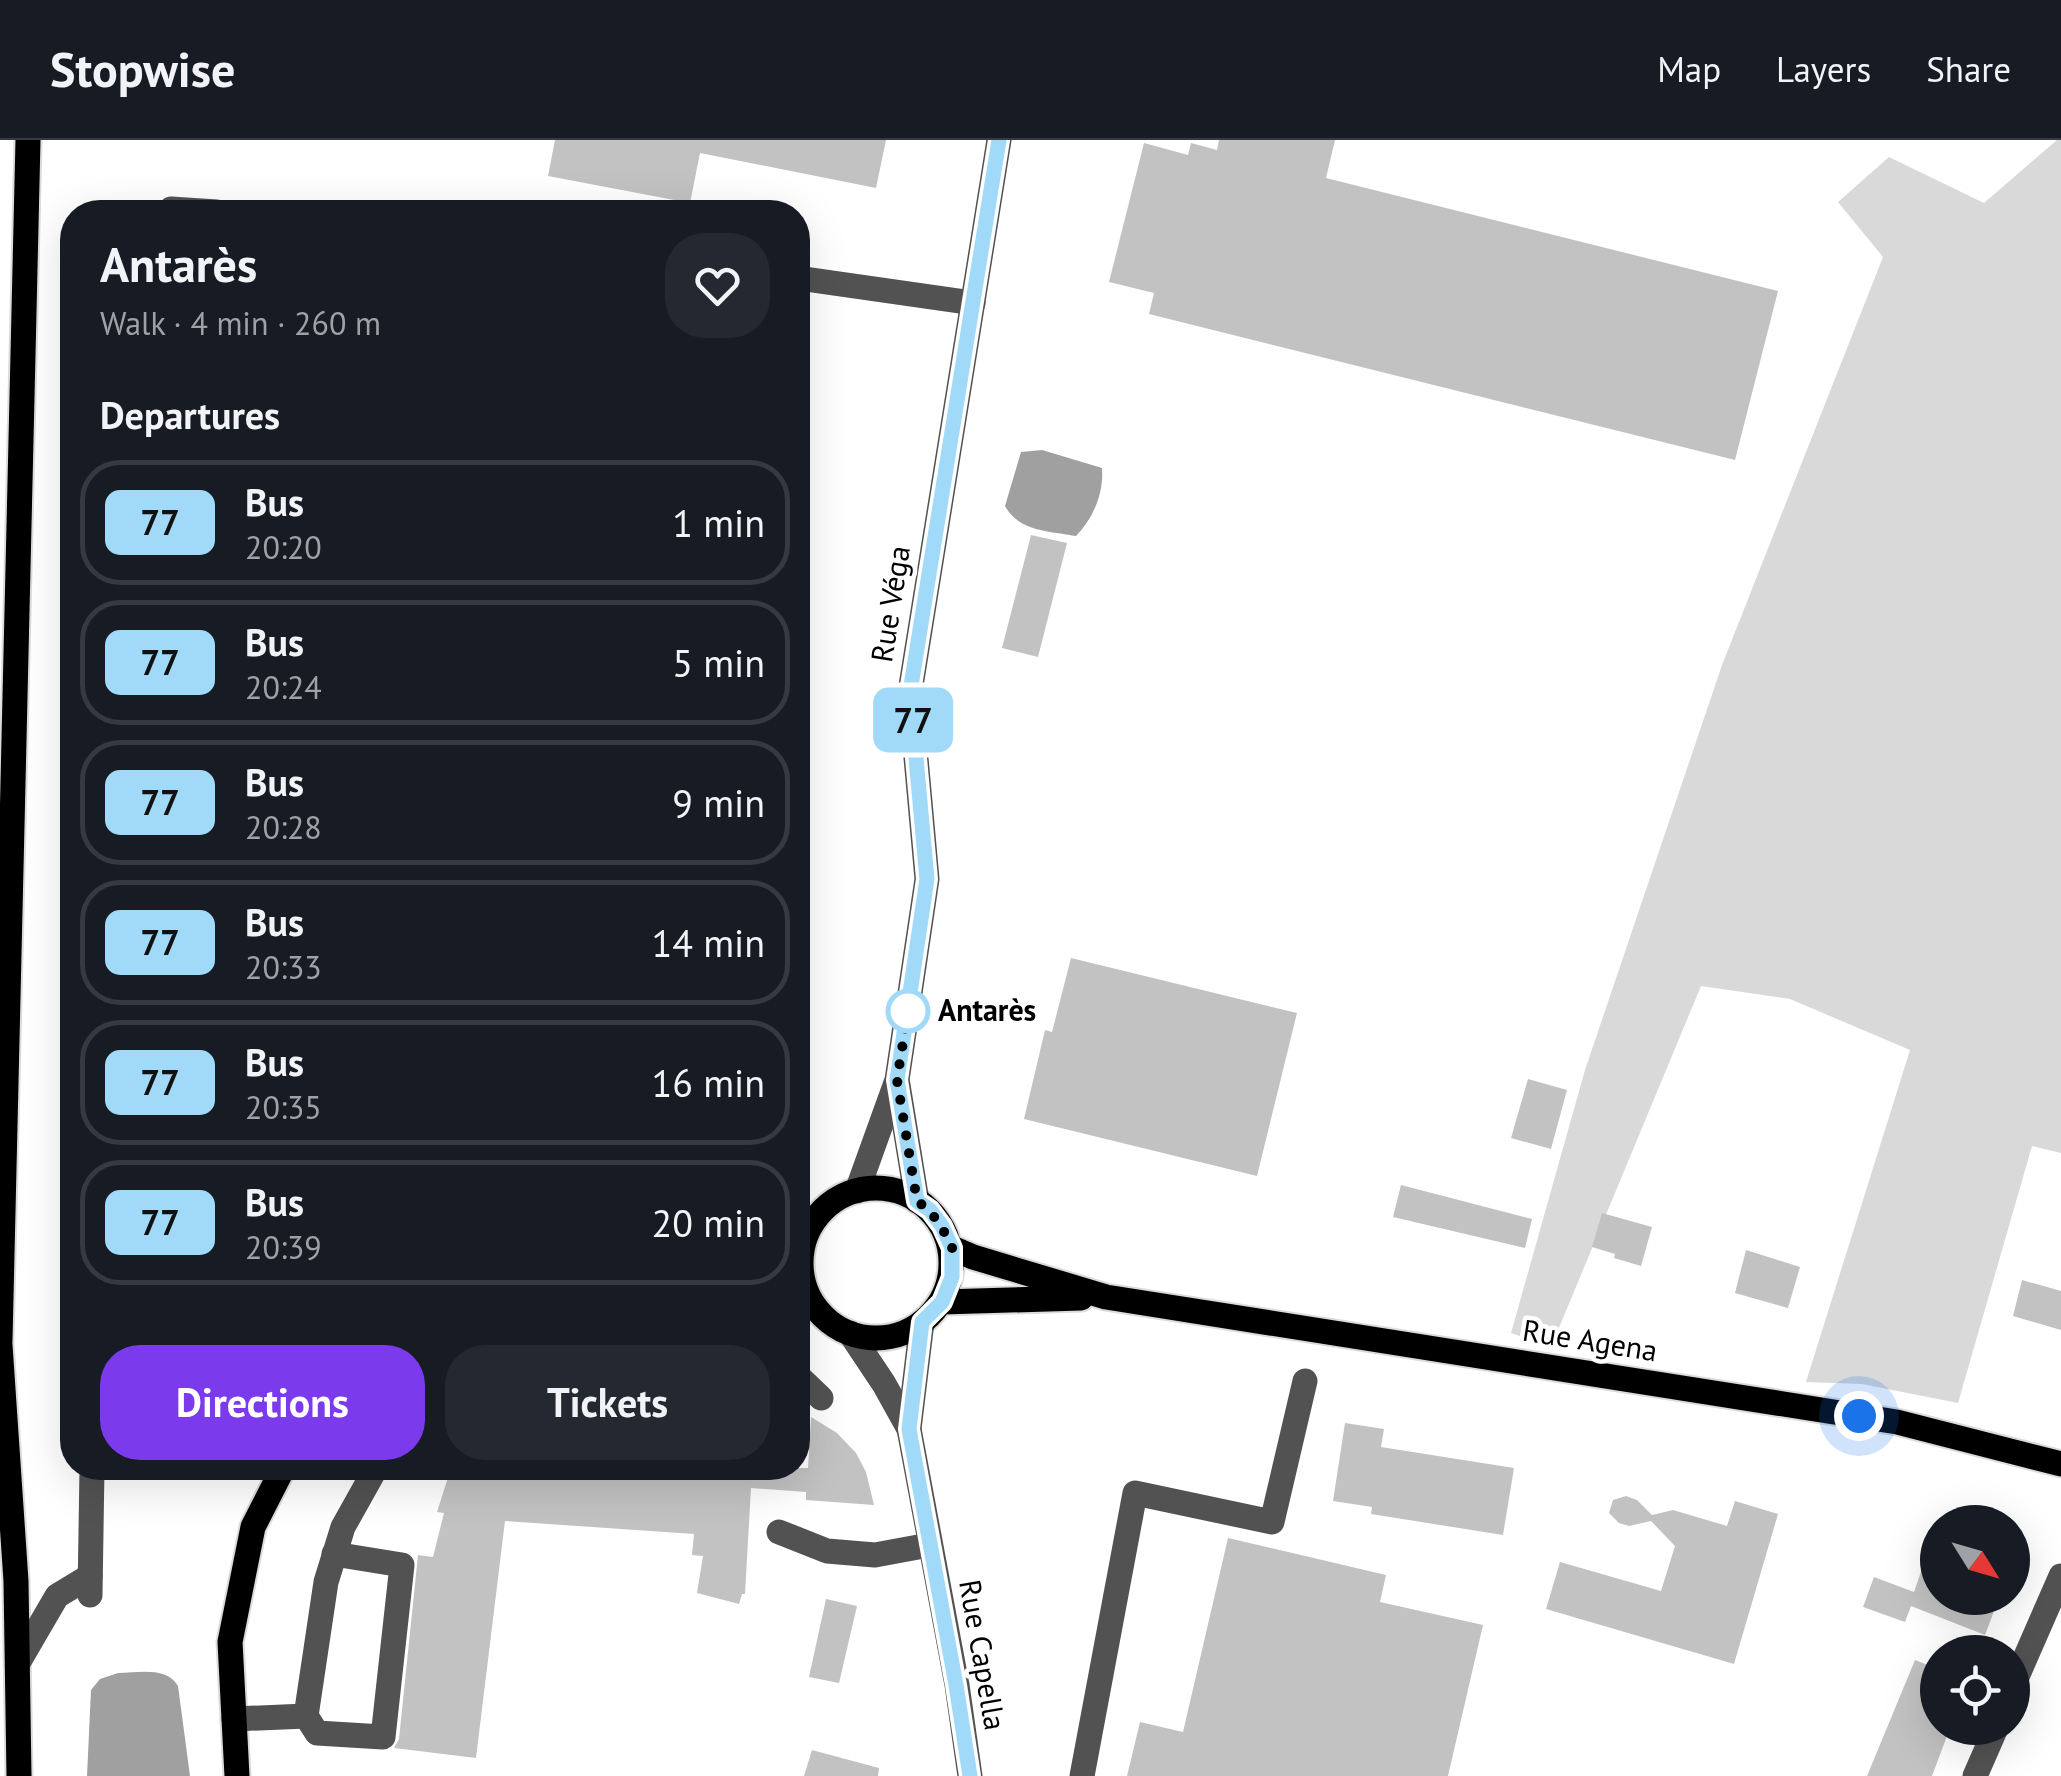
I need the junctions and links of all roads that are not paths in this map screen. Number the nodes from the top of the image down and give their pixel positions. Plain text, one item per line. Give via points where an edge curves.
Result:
1 (28, 140) edge
2 (999, 140) edge
3 (810, 280) edge
4 (973, 303) junction
5 (897, 1080) junction
6 (857, 1191) junction
7 (917, 1201) junction
8 (810, 1222) edge
9 (952, 1248) junction
10 (1106, 1297) junction
11 (810, 1301) edge
12 (942, 1302) junction
13 (922, 1322) junction
14 (850, 1334) junction
15 (0, 1343) edge
16 (1305, 1381) dead end
17 (810, 1387) edge
18 (821, 1398) dead end
19 (909, 1429) junction
20 (2061, 1464) edge
21 (92, 1480) edge
22 (277, 1480) edge
23 (369, 1480) edge
24 (778, 1532) dead end
25 (929, 1545) junction
26 (334, 1554) junction
27 (2061, 1576) edge
28 (2030, 1647) edge
29 (18, 1664) junction
30 (306, 1716) junction
31 (234, 1719) junction
32 (1989, 1745) edge
33 (19, 1776) edge
34 (237, 1776) edge
35 (970, 1776) edge
36 (1082, 1776) edge
37 (1975, 1776) edge

1 - 15 main road
2 - 4 street, Rue Véga
3 - 4 street
4 - 5 street, Rue Véga via 910,692 927,879
5 - 6 street, Rue Véga
5 - 7 street, Rue Véga
6 - 7 main road via 880,1189
6 - 8 main road
7 - 9 main road via 942,1226
9 - 10 main road, Rue Agena
9 - 12 main road via 952,1277
10 - 12 main road, Rue Agena
10 - 20 main road, Rue Agena via 1896,1422
11 - 14 main road
12 - 13 main road
13 - 14 main road via 877,1338
13 - 19 street, Rue Capella
14 - 19 street, Rue Capella
15 - 29 main road
16 - 36 street via 1272,1522 1135,1492
17 - 18 street
19 - 25 street, Rue Capella
21 - 29 street via 90,1585 57,1596
22 - 31 main road via 253,1527 230,1642
23 - 26 street
24 - 25 street, Rue Capella via 828,1551 875,1555
25 - 35 street, Rue Capella
26 - 30 street
26 - 30 street via 402,1565 383,1738 316,1732
27 - 28 street
29 - 33 main road
30 - 31 street
31 - 34 main road
32 - 37 street

